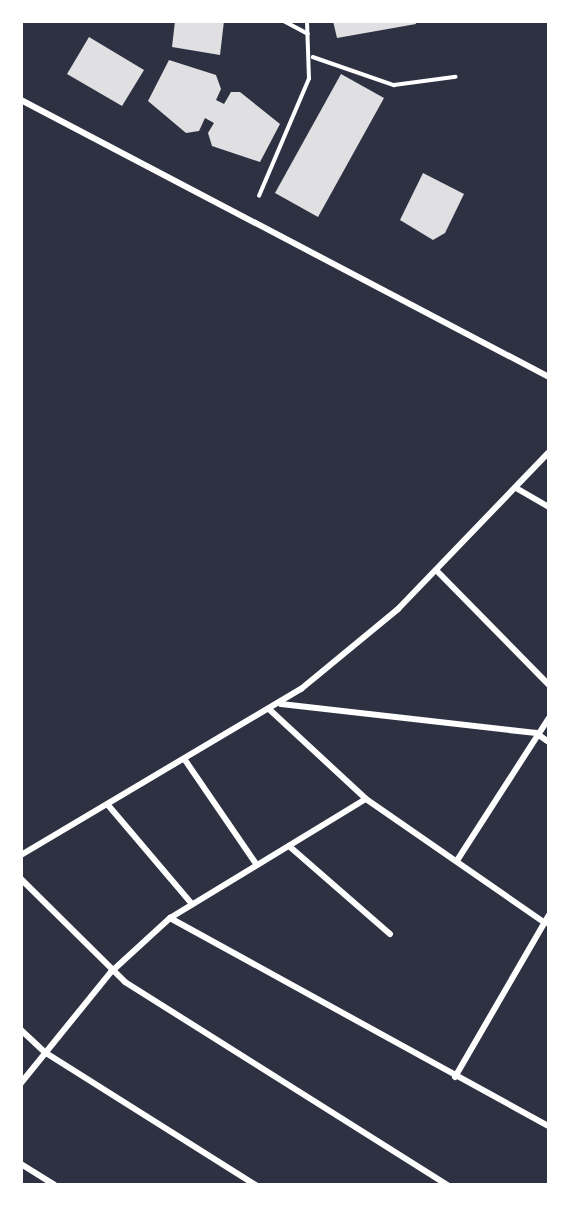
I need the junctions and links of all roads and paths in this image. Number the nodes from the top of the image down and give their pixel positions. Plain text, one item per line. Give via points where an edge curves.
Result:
1 (284, 21) edge
2 (307, 21) edge
3 (308, 34) junction
4 (313, 57) junction
5 (455, 77) dead end
6 (21, 100) edge
7 (259, 197) dead end
8 (549, 377) edge
9 (549, 452) edge
10 (516, 488) junction
11 (549, 507) edge
12 (437, 571) junction
13 (549, 685) edge
14 (281, 704) junction
15 (270, 710) junction
16 (549, 718) edge
17 (536, 733) junction
18 (549, 742) edge
19 (185, 760) junction
20 (366, 800) junction
21 (108, 805) junction
22 (289, 846) junction
23 (21, 855) edge
24 (458, 859) junction
25 (257, 865) junction
26 (21, 878) edge
27 (192, 904) junction
28 (549, 915) edge
29 (170, 918) junction
30 (545, 923) junction
31 (390, 933) dead end
32 (111, 972) junction
33 (21, 1030) edge
34 (46, 1053) junction
35 (455, 1077) junction
36 (21, 1083) edge
37 (548, 1124) edge
38 (21, 1164) edge
39 (54, 1185) edge
40 (256, 1185) edge
41 (447, 1185) edge

1 - 3 lane
2 - 3 lane
3 - 4 lane
4 - 5 lane via 394,85
4 - 7 lane via 302,103
6 - 8 street
9 - 10 street
10 - 11 street
10 - 12 street
12 - 13 street
12 - 14 street
14 - 15 street
14 - 17 street
15 - 19 street
15 - 20 street
16 - 17 street
17 - 18 street
17 - 24 street
19 - 21 street
19 - 25 street
20 - 22 street
20 - 24 street
21 - 23 street
21 - 27 street
22 - 25 street
22 - 31 street
24 - 30 street
25 - 27 street
26 - 32 street
27 - 29 street
28 - 30 street
29 - 32 street
29 - 35 street
30 - 35 street
32 - 34 street
32 - 41 street
33 - 34 street
34 - 36 street
34 - 40 street
35 - 37 street
38 - 39 street

